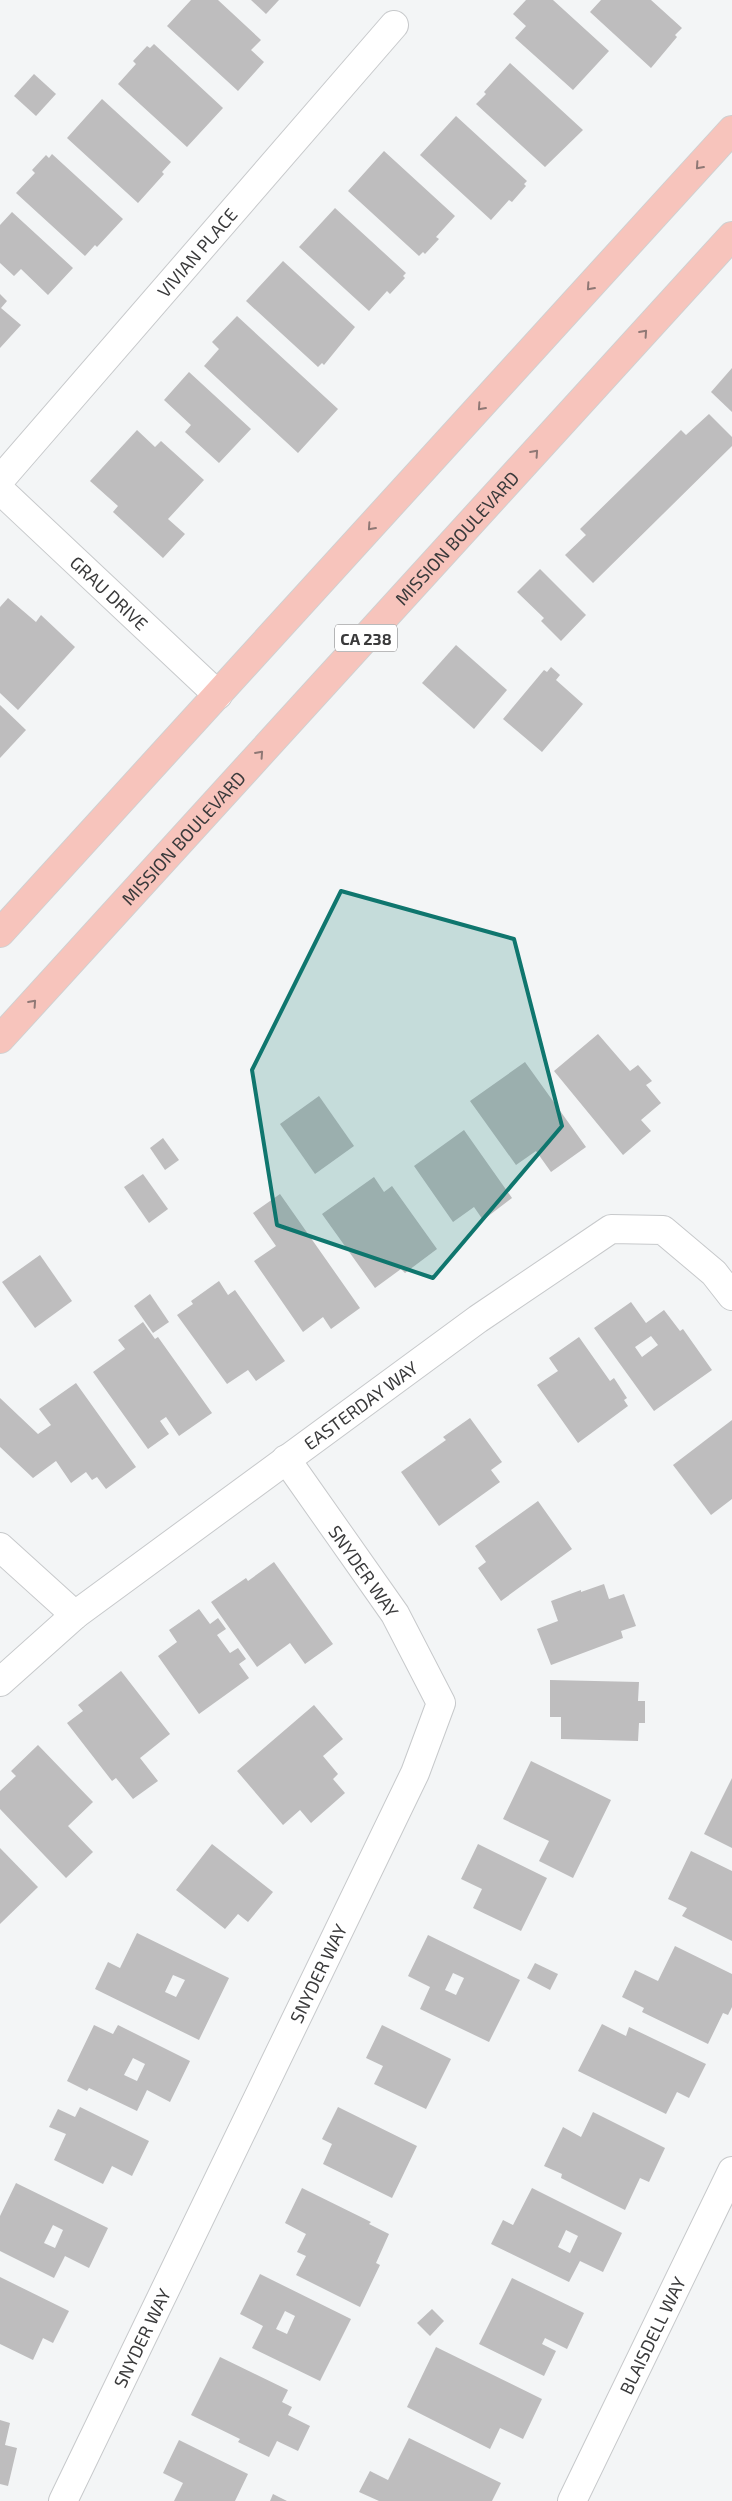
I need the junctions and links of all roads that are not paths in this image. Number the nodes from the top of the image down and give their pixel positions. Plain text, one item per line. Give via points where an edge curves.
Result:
1 (394, 25) dead end
2 (732, 130) edge
3 (732, 236) edge
4 (0, 480) edge
5 (0, 490) edge
6 (218, 695) junction
7 (0, 933) edge
8 (0, 1039) edge
9 (732, 1296) edge
10 (286, 1460) junction
11 (0, 1547) edge
12 (75, 1614) junction
13 (0, 1682) edge
14 (732, 2171) edge
15 (63, 2501) edge
16 (572, 2501) edge

1 - 4 street, VIVIAN PLACE
2 -> 6 main road
8 -> 3 main road, MISSION BOULEVARD / CA 238
5 - 6 street, GRAU DRIVE
6 - 7 main road
9 - 10 street, EASTERDAY WAY via 714,1273 663,1230 611,1229 478,1319
10 - 12 street, EASTERDAY WAY
10 - 15 street, SNYDER WAY via 396,1614 441,1703 415,1773
11 - 12 street
12 - 13 street, EASTERDAY WAY
14 - 16 street, BLAISDELL WAY

